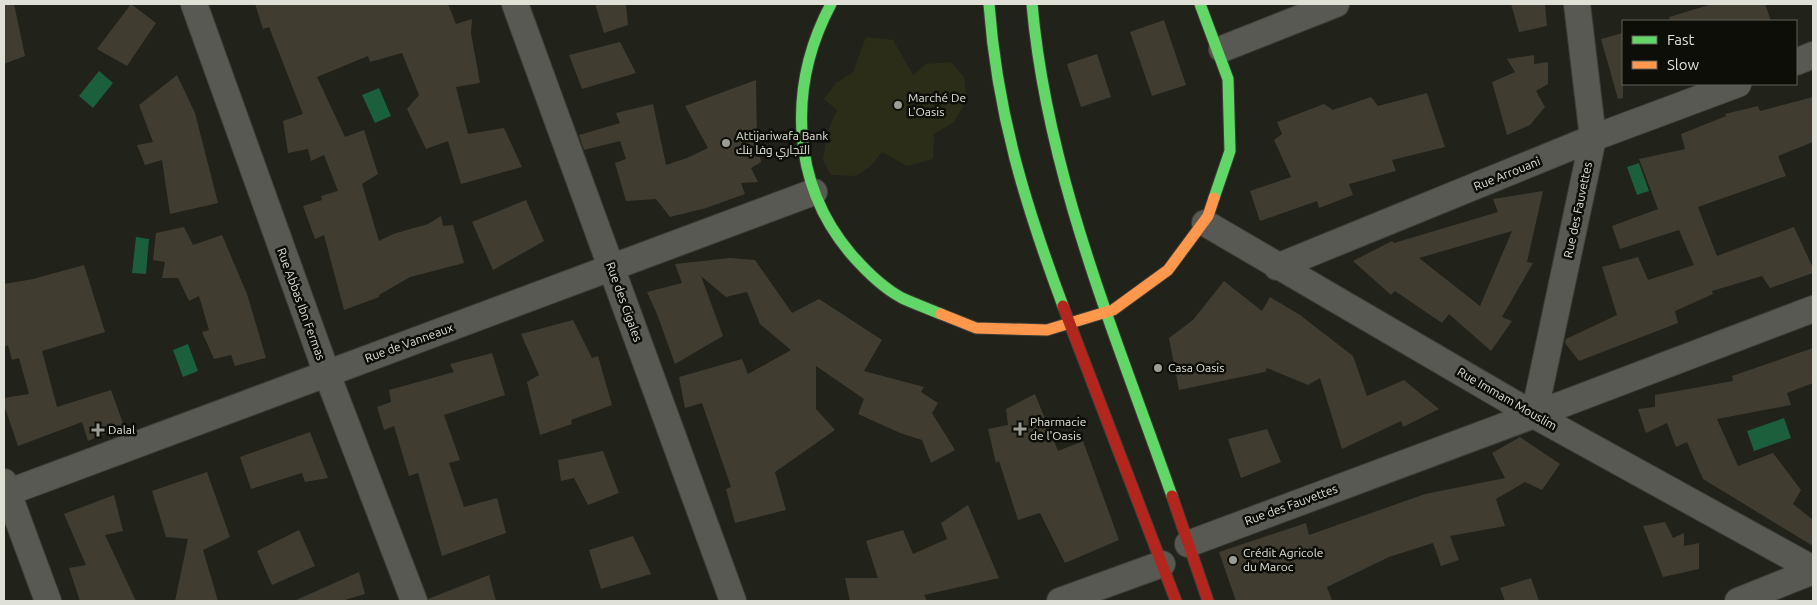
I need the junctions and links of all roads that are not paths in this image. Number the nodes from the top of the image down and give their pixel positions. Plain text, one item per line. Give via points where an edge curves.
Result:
1 (194, 4) edge
2 (515, 4) edge
3 (989, 4) edge
4 (1032, 4) edge
5 (1200, 4) edge
6 (1336, 4) edge
7 (1577, 4) edge
8 (824, 6) edge
9 (1222, 49) junction
10 (1813, 55) edge
11 (1797, 62) edge
12 (1735, 85) edge
13 (1593, 138) junction
14 (814, 192) junction
15 (1205, 224) junction
16 (1277, 267) junction
17 (611, 268) junction
18 (1813, 309) edge
19 (1107, 312) junction
20 (1070, 326) junction
21 (326, 374) junction
22 (1534, 415) junction
23 (5, 490) edge
24 (1188, 544) junction
25 (1162, 564) junction
26 (1813, 570) edge
27 (48, 601) edge
28 (414, 601) edge
29 (733, 601) edge
30 (1060, 601) edge
31 (1176, 601) edge
32 (1208, 601) edge
33 (1738, 601) edge

1 - 21 street, Rue Abbas Ibn Fermas
2 - 17 street, Rue des Cigales
3 - 20 street via 998,97 1014,167
4 - 19 street via 1041,92 1056,154
5 - 9 street
6 - 9 street
7 - 13 street, Rue des Fauvettes
8 - 14 street via 809,52 800,108 804,154
9 - 15 street via 1231,90 1231,145 1217,198
10 - 11 street
12 - 13 street, Rue Arrouani
13 - 16 street, Rue Arrouani
13 - 22 street, Rue des Fauvettes
14 - 17 street, Rue de Vanneaux
14 - 20 street via 832,229 850,253 892,293 917,308 972,328 1002,332 1031,332
15 - 16 street, Rue Immam Mouslim
15 - 19 street via 1160,279 1138,296
16 - 22 street, Rue Immam Mouslim
17 - 21 street, Rue de Vanneaux
17 - 29 street, Rue des Cigales
18 - 22 street, Rue des Fauvettes
19 - 20 street
19 - 24 street
20 - 25 street
21 - 23 street, Rue de Vanneaux
21 - 28 street, Rue Abbas Ibn Fermas
22 - 24 street, Rue des Fauvettes
22 - 26 street, Rue Immam Mouslim
23 - 27 street
24 - 32 street
25 - 30 street
25 - 31 street
26 - 33 street

